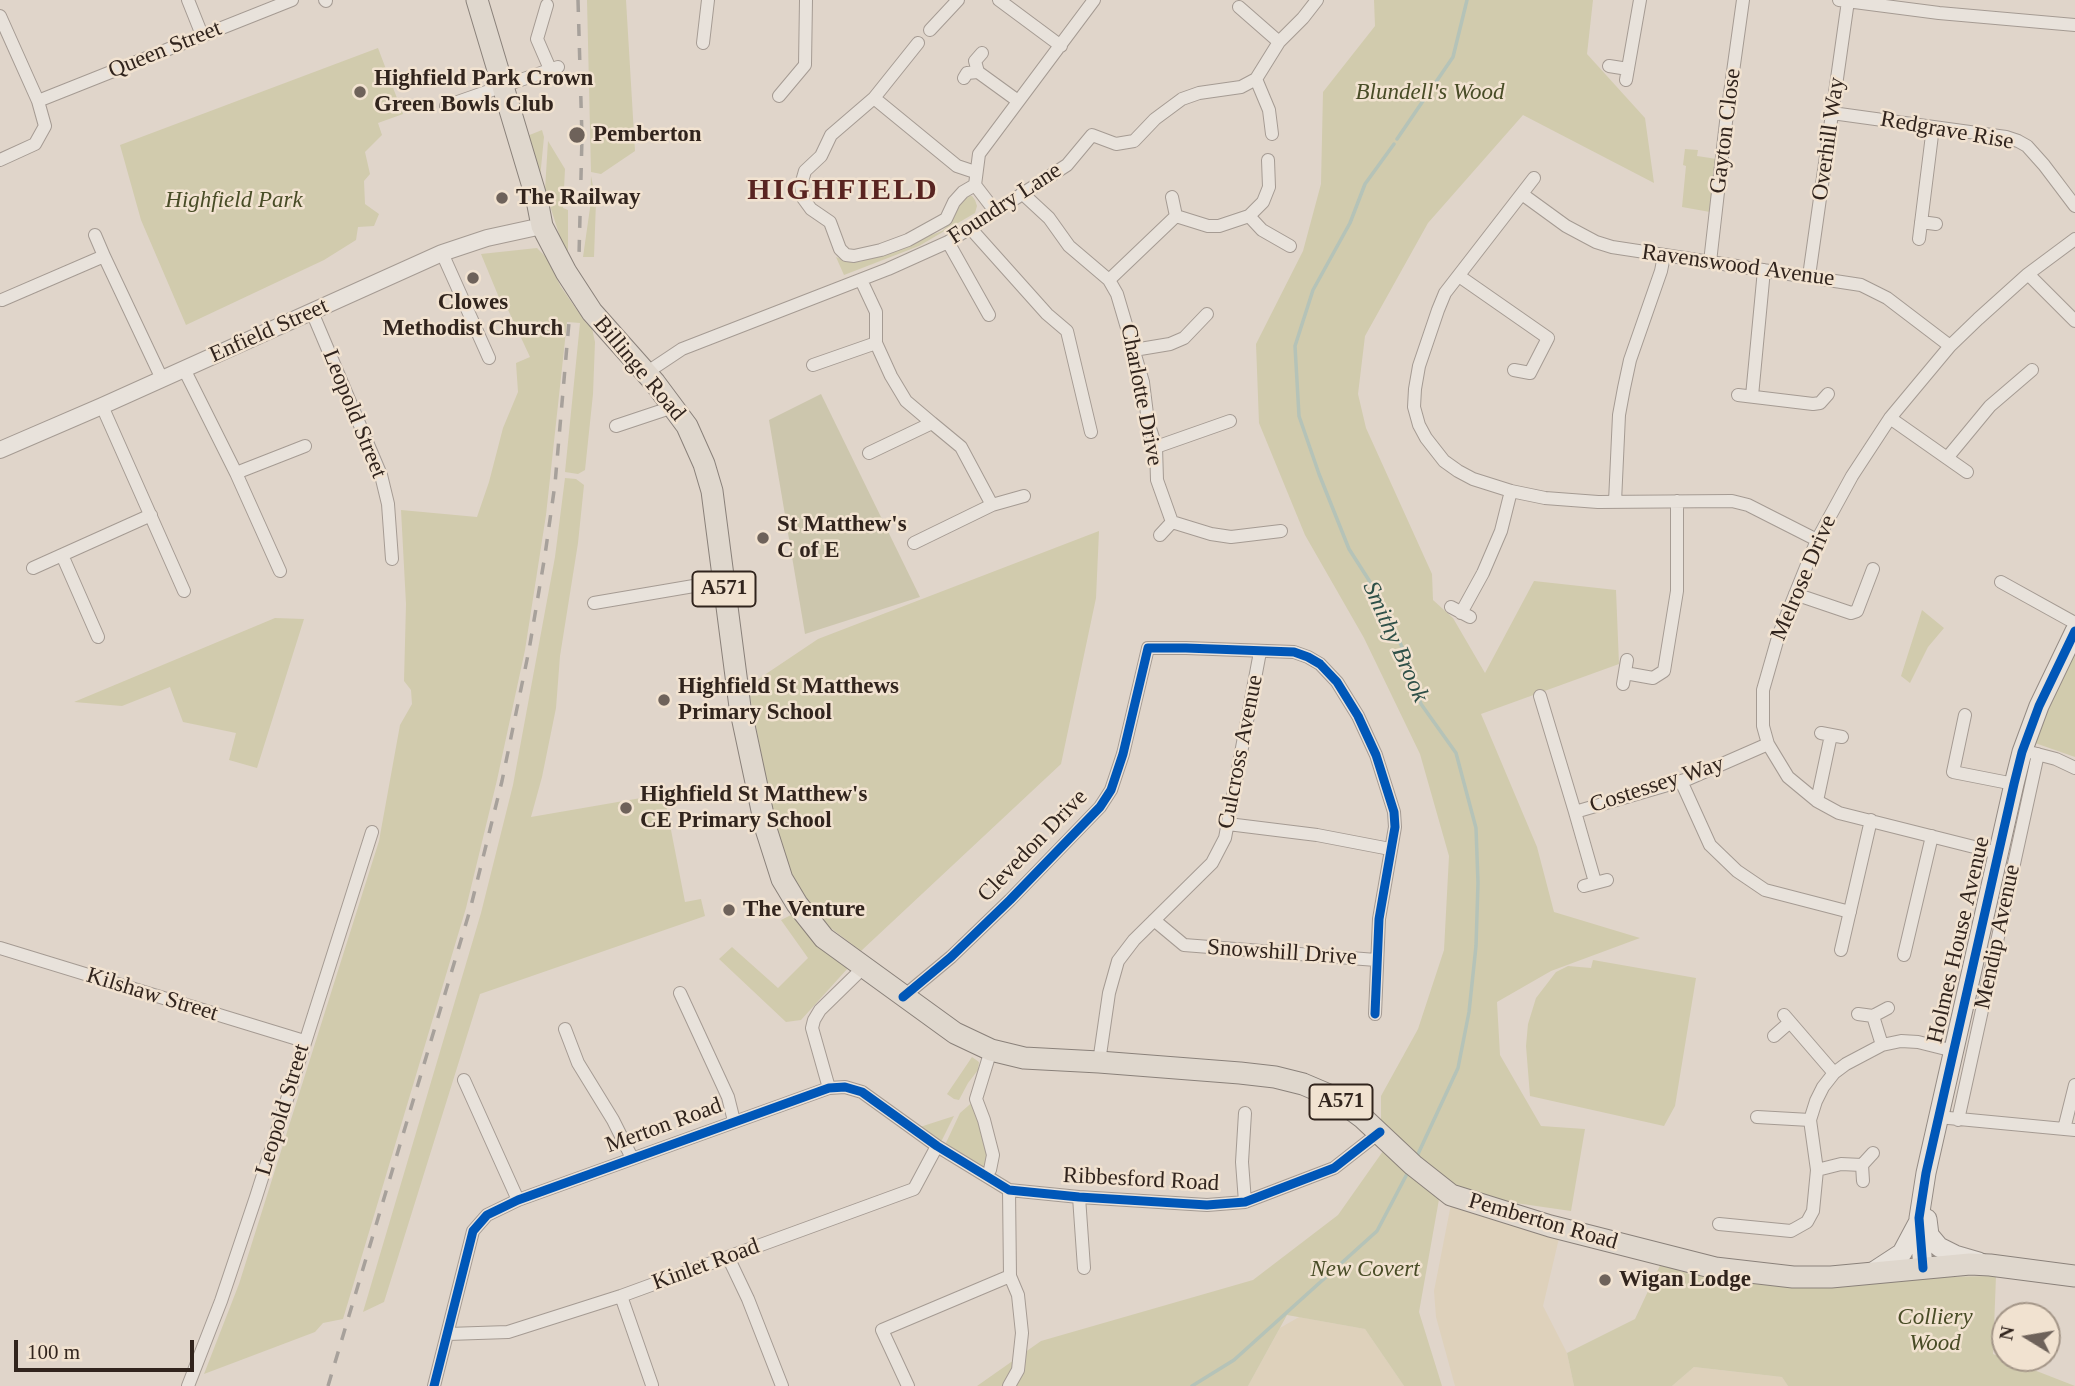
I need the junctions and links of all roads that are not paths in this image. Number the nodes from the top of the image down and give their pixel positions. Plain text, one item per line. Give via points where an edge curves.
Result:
1 (188, 0) edge
2 (292, 0) edge
3 (477, 0) edge
4 (708, 0) edge
5 (806, 0) edge
6 (958, 0) edge
7 (999, 0) edge
8 (1094, 0) edge
9 (1317, 0) edge
10 (1640, 0) edge
11 (1743, 0) edge
12 (1844, 1) edge
13 (547, 5) dead end
14 (1239, 7) dead end
15 (0, 16) edge
16 (2075, 26) edge
17 (930, 30) dead end
18 (202, 35) junction
19 (1279, 42) junction
20 (703, 43) dead end
21 (918, 43) dead end
22 (1061, 46) junction
23 (982, 53) dead end
24 (1609, 66) dead end
25 (978, 72) junction
26 (964, 78) dead end
27 (1256, 79) junction
28 (502, 87) junction
29 (779, 96) dead end
30 (874, 98) junction
31 (38, 101) junction
32 (1018, 101) junction
33 (446, 106) dead end
34 (1832, 113) junction
35 (1933, 127) junction
36 (1272, 134) dead end
37 (0, 160) edge
38 (1268, 160) dead end
39 (1534, 178) dead end
40 (975, 179) junction
41 (1022, 193) junction
42 (1522, 194) junction
43 (1172, 197) dead end
44 (2075, 206) edge
45 (995, 211) junction
46 (1176, 216) junction
47 (1249, 216) junction
48 (1921, 222) junction
49 (1936, 224) dead end
50 (542, 226) junction
51 (971, 229) junction
52 (95, 235) dead end
53 (1919, 239) dead end
54 (2075, 239) edge
55 (948, 242) junction
56 (1290, 246) dead end
57 (442, 253) junction
58 (104, 256) junction
59 (1664, 256) junction
60 (1710, 262) junction
61 (1764, 270) junction
62 (2028, 274) junction
63 (1459, 276) junction
64 (1809, 276) junction
65 (861, 280) junction
66 (1109, 280) junction
67 (2, 300) edge
68 (312, 312) junction
69 (1207, 314) dead end
70 (989, 315) dead end
71 (2075, 321) edge
72 (876, 343) junction
73 (1950, 346) junction
74 (1135, 350) junction
75 (489, 358) dead end
76 (813, 365) dead end
77 (184, 369) junction
78 (1514, 370) dead end
79 (2031, 370) dead end
80 (646, 373) junction
81 (162, 379) junction
82 (1828, 394) dead end
83 (1738, 395) dead end
84 (1752, 396) junction
85 (102, 406) junction
86 (673, 407) junction
87 (1890, 418) junction
88 (1230, 421) dead end
89 (932, 423) junction
90 (616, 426) dead end
91 (1091, 432) dead end
92 (305, 446) dead end
93 (1156, 447) junction
94 (0, 450) edge
95 (869, 453) dead end
96 (1947, 458) junction
97 (1967, 472) dead end
98 (236, 473) junction
99 (1511, 491) junction
100 (1024, 496) dead end
101 (1677, 501) junction
102 (1615, 502) junction
103 (992, 505) junction
104 (151, 515) junction
105 (1172, 522) junction
106 (1281, 531) dead end
107 (1160, 534) dead end
108 (1817, 540) junction
109 (914, 543) dead end
110 (62, 555) junction
111 (393, 559) dead end
112 (33, 568) dead end
113 (1873, 569) dead end
114 (280, 570) dead end
115 (723, 581) junction
116 (2001, 582) dead end
117 (184, 591) dead end
118 (1795, 594) junction
119 (594, 603) dead end
120 (1460, 612) dead end
121 (2075, 623) edge
122 (2075, 631) edge
123 (98, 637) dead end
124 (1260, 652) junction
125 (1625, 672) dead end
126 (1540, 696) dead end
127 (1965, 715) dead end
128 (1831, 735) dead end
129 (1768, 744) junction
130 (2030, 753) junction
131 (2075, 768) edge
132 (1681, 781) junction
133 (2014, 784) junction
134 (1817, 801) junction
135 (1575, 812) junction
136 (1871, 820) junction
137 (1228, 824) junction
138 (372, 832) dead end
139 (1932, 836) junction
140 (1390, 849) junction
141 (1998, 853) junction
142 (1596, 883) dead end
143 (1850, 912) junction
144 (1154, 920) junction
145 (0, 948) edge
146 (1841, 950) dead end
147 (1904, 955) dead end
148 (1376, 960) junction
149 (863, 968) junction
150 (680, 993) dead end
151 (903, 997) junction
152 (1888, 1008) dead end
153 (1375, 1014) dead end
154 (1858, 1014) dead end
155 (1873, 1016) junction
156 (565, 1029) dead end
157 (1774, 1036) dead end
158 (304, 1041) junction
159 (1882, 1045) junction
160 (992, 1050) junction
161 (1954, 1051) junction
162 (1099, 1062) junction
163 (1834, 1073) junction
164 (464, 1080) dead end
165 (2075, 1085) edge
166 (829, 1088) junction
167 (1245, 1113) dead end
168 (1757, 1118) dead end
169 (1948, 1119) junction
170 (734, 1121) junction
171 (1810, 1121) junction
172 (2070, 1130) edge
173 (1380, 1132) junction
174 (937, 1146) junction
175 (1873, 1153) dead end
176 (632, 1158) junction
177 (1862, 1165) junction
178 (990, 1170) dead end
179 (1817, 1170) junction
180 (1926, 1173) junction
181 (1863, 1181) dead end
182 (1009, 1190) junction
183 (1079, 1197) junction
184 (518, 1200) junction
185 (1245, 1202) junction
186 (1919, 1218) junction
187 (1719, 1224) dead end
188 (728, 1257) junction
189 (1990, 1265) junction
190 (1084, 1268) dead end
191 (1923, 1268) junction
192 (1873, 1272) junction
193 (1010, 1276) junction
194 (2075, 1276) edge
195 (621, 1296) junction
196 (448, 1334) junction
197 (652, 1385) edge
198 (188, 1386) edge
199 (433, 1386) edge
200 (782, 1386) edge
201 (908, 1386) edge
202 (1009, 1386) edge

1 - 18 street
2 - 18 street, Queen Street
3 - 28 main road, Billinge Road / A571
4 - 20 street
5 - 29 street via 805,65
6 - 17 street
7 - 22 street
8 - 22 street
9 - 19 street
10 - 24 street via 1627,75
11 - 60 street, Gayton Close
12 - 16 street
12 - 34 street, Overhill Way
13 - 28 street via 537,39 554,68
14 - 19 street
15 - 31 street
18 - 31 street, Queen Street
19 - 27 street
21 - 30 street
22 - 32 street
23 - 25 street via 975,61
25 - 26 street
25 - 32 street
27 - 36 street via 1269,110
27 - 41 street, Foundry Lane via 1241,87 1182,99 1134,141 1116,144 1092,135 1067,165
28 - 33 street
28 - 50 main road, Billinge Road / A571
30 - 40 street
30 - 40 street via 831,135 821,156 802,177 803,198 831,222 846,255 881,250 947,219 954,202
31 - 37 street via 45,126 41,138
32 - 40 street via 979,153
34 - 35 street, Redgrave Rise
34 - 64 street, Overhill Way
35 - 44 street, Redgrave Rise via 2006,137 2027,146
35 - 48 street
38 - 47 street via 1269,187 1263,202
39 - 42 street
40 - 45 street
41 - 45 street, Foundry Lane
41 - 66 street, Charlotte Drive via 1049,218 1069,246
42 - 59 street, Ravenswood Avenue via 1596,242
42 - 63 street
43 - 46 street
45 - 51 street, Foundry Lane
46 - 47 street via 1208,226
46 - 66 street
47 - 56 street via 1262,230
48 - 49 street
48 - 53 street
50 - 57 street, Enfield Street
50 - 80 main road, Billinge Road / A571 via 592,312
51 - 55 street, Foundry Lane
51 - 91 street via 1067,331
52 - 58 street
54 - 62 street, Melrose Drive
55 - 65 street, Foundry Lane
55 - 70 street
57 - 68 street, Enfield Street
57 - 75 street
58 - 67 street
58 - 81 street
59 - 60 street, Ravenswood Avenue
59 - 102 street via 1624,388
60 - 61 street, Ravenswood Avenue
61 - 64 street, Ravenswood Avenue
61 - 84 street
62 - 71 street
62 - 73 street, Melrose Drive
63 - 78 street via 1548,338 1530,373
63 - 99 street via 1431,327 1419,366 1414,407 1426,438 1444,461 1473,479
64 - 73 street, Ravenswood Avenue via 1874,291
65 - 72 street via 876,312
65 - 80 street, Foundry Lane via 682,349
66 - 74 street, Charlotte Drive
68 - 77 street, Enfield Street
68 - 111 street, Leopold Street via 381,475
69 - 74 street via 1184,338
72 - 76 street
72 - 89 street via 906,401
73 - 87 street, Melrose Drive
74 - 93 street, Charlotte Drive
77 - 81 street, Enfield Street
77 - 98 street
79 - 96 street via 1990,406
80 - 86 main road, Billinge Road / A571
81 - 85 street, Enfield Street
82 - 84 street via 1813,404
83 - 84 street
85 - 94 street, Enfield Street
85 - 104 street
86 - 90 street
86 - 115 main road, Billinge Road / A571 via 687,426 707,473
87 - 96 street
87 - 108 street, Melrose Drive
88 - 93 street
89 - 95 street
89 - 103 street via 961,447
92 - 98 street
93 - 105 street, Charlotte Drive via 1157,480
96 - 97 street
98 - 114 street
99 - 102 street
99 - 120 street via 1501,531
100 - 103 street
101 - 102 street
101 - 108 street via 1740,502
101 - 125 street via 1677,591 1664,671 1653,678
103 - 109 street
104 - 110 street
104 - 117 street
105 - 106 street via 1231,537
105 - 107 street
108 - 118 street, Melrose Drive
110 - 112 street
110 - 123 street
113 - 118 street via 1857,611 1851,613
115 - 119 street
115 - 149 main road, Billinge Road / A571 via 740,707 773,855 782,879 810,922
116 - 121 street
118 - 129 street, Melrose Drive via 1764,681 1762,708
122 - 130 main road, Holmes House Avenue via 2055,671
124 - 137 street, Culcross Avenue
124 - 140 street, Clevedon Drive via 1294,652 1308,657 1336,682 1358,716 1391,798 1395,827
124 - 151 street, Clevedon Drive via 1148,648 1123,754 1100,807 951,957
126 - 135 street
127 - 133 street via 1953,772
128 - 134 street
129 - 132 street, Costessey Way
129 - 134 street, Melrose Drive via 1788,776
130 - 131 street
130 - 133 main road, Holmes House Avenue
130 - 169 street, Mendip Avenue
132 - 135 street, Costessey Way
132 - 143 street via 1710,845 1737,871 1765,890
133 - 141 main road, Holmes House Avenue
134 - 136 street, Melrose Drive via 1829,815
135 - 142 street, Costessey Way
136 - 139 street, Melrose Drive
136 - 143 street
137 - 140 street
137 - 144 street, Culcross Avenue via 1212,863
138 - 158 street, Leopold Street
139 - 141 street, Melrose Drive
139 - 147 street
140 - 148 street, Clevedon Drive
141 - 161 main road, Holmes House Avenue
143 - 146 street
144 - 148 street, Snowshill Drive via 1184,945
144 - 162 street, Culcross Avenue via 1118,961
145 - 158 street, Kilshaw Street
148 - 153 street, Clevedon Drive
149 - 151 main road, Pemberton Road / A571
149 - 166 street via 814,1020 812,1028
150 - 170 street via 728,1097
151 - 160 main road, Pemberton Road / A571 via 954,1033
152 - 155 street
154 - 155 street
155 - 159 street
156 - 176 street via 578,1063
157 - 163 street via 1787,1019
158 - 198 street, Leopold Street via 256,1197
159 - 161 street via 1918,1042
159 - 163 street
160 - 162 main road, Pemberton Road / A571 via 1024,1058
160 - 178 street via 976,1099 993,1155
161 - 169 main road, Holmes House Avenue
162 - 173 main road, Pemberton Road / A571 via 1275,1077 1336,1098
163 - 171 street via 1819,1094
164 - 184 street
165 - 172 street
166 - 170 street, Merton Road
166 - 174 street, Merton Road via 862,1092
167 - 185 street
168 - 171 street
169 - 172 street
169 - 180 main road, Holmes House Avenue
170 - 176 street, Merton Road
171 - 179 street
173 - 185 street, Ribbesford Road via 1334,1168
173 - 192 main road, Pemberton Road / A571 via 1451,1195 1536,1223 1715,1268 1805,1278
174 - 182 street, Merton Road
174 - 188 street, Kinlet Road via 914,1189
175 - 177 street
176 - 184 street, Merton Road
177 - 179 street
177 - 181 street
179 - 187 street via 1812,1211 1807,1222 1795,1229
180 - 186 main road, Holmes House Avenue
180 - 189 main road via 1928,1229 1934,1243
182 - 183 street, Ribbesford Road
182 - 193 street
183 - 185 street, Ribbesford Road via 1207,1205
183 - 190 street
184 - 196 street, Merton Road via 487,1215 473,1231
186 - 191 main road, Holmes House Avenue
186 - 192 main road via 1902,1253
188 - 195 street, Kinlet Road
188 - 200 street
189 - 191 main road, Pemberton Road / A571
189 - 194 main road, Pemberton Road / A571
191 - 192 main road, Pemberton Road / A571
193 - 201 street via 882,1330
193 - 202 street via 1018,1295 1022,1333 1018,1370
195 - 196 street, Kinlet Road via 508,1332
195 - 197 street
196 - 199 street, Merton Road

